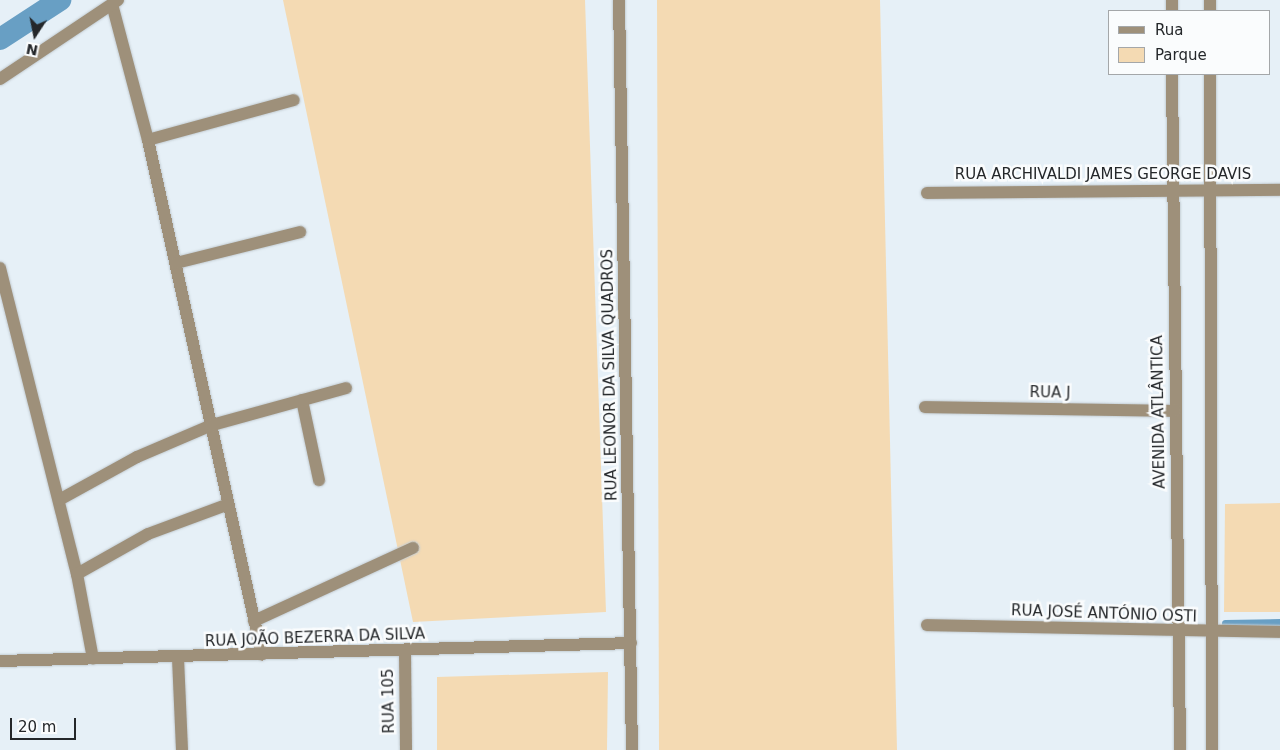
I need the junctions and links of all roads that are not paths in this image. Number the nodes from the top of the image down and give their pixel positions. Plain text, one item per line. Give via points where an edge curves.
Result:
1 (619, 0) edge
2 (115, 2) edge
3 (1172, 75) edge
4 (1210, 75) edge
5 (0, 79) edge
6 (294, 100) dead end
7 (148, 140) junction
8 (1280, 190) edge
9 (1210, 191) junction
10 (927, 193) dead end
11 (1173, 193) junction
12 (300, 232) dead end
13 (176, 263) junction
14 (0, 268) edge
15 (346, 388) dead end
16 (302, 400) junction
17 (925, 407) dead end
18 (1175, 411) junction
19 (212, 425) junction
20 (319, 480) dead end
21 (58, 500) junction
22 (226, 505) junction
23 (413, 548) dead end
24 (77, 574) junction
25 (254, 621) junction
26 (927, 626) dead end
27 (1280, 632) edge
28 (1179, 633) junction
29 (1212, 634) junction
30 (631, 643) junction
31 (404, 652) junction
32 (262, 654) junction
33 (178, 658) junction
34 (93, 659) junction
35 (0, 661) edge
36 (182, 750) edge
37 (406, 750) edge
38 (632, 750) edge
39 (1180, 750) edge
40 (1212, 750) edge

1 - 30 street, RUA LEONOR DA SILVA QUADROS
2 - 5 street
2 - 7 street
3 - 11 street, AVENIDA ATLÂNTICA
4 - 9 street
6 - 7 street
7 - 13 street
8 - 9 street, RUA ARCHIVALDI JAMES GEORGE DAVIS
9 - 11 street, RUA ARCHIVALDI JAMES GEORGE DAVIS
9 - 29 street
10 - 11 street, RUA ARCHIVALDI JAMES GEORGE DAVIS
11 - 18 street, AVENIDA ATLÂNTICA
12 - 13 street
13 - 19 street
14 - 21 street
15 - 16 street
16 - 19 street
16 - 20 street
17 - 18 street, RUA J
18 - 28 street, AVENIDA ATLÂNTICA
19 - 21 street via 137,458
19 - 22 street
21 - 24 street
22 - 24 street via 148,534
22 - 25 street
23 - 25 street
24 - 34 street
25 - 32 street
26 - 28 street, RUA JOSÉ ANTÓNIO OSTI
27 - 29 street, RUA JOSÉ ANTÓNIO OSTI
28 - 29 street, RUA JOSÉ ANTÓNIO OSTI
28 - 39 street, AVENIDA ATLÂNTICA
29 - 40 street
30 - 31 street, RUA JOÃO BEZERRA DA SILVA
30 - 38 street, RUA LEONOR DA SILVA QUADROS
31 - 32 street, RUA JOÃO BEZERRA DA SILVA
31 - 37 street, RUA 105
32 - 33 street, RUA JOÃO BEZERRA DA SILVA
33 - 34 street, RUA JOÃO BEZERRA DA SILVA
33 - 36 street
34 - 35 street, RUA JOÃO BEZERRA DA SILVA

